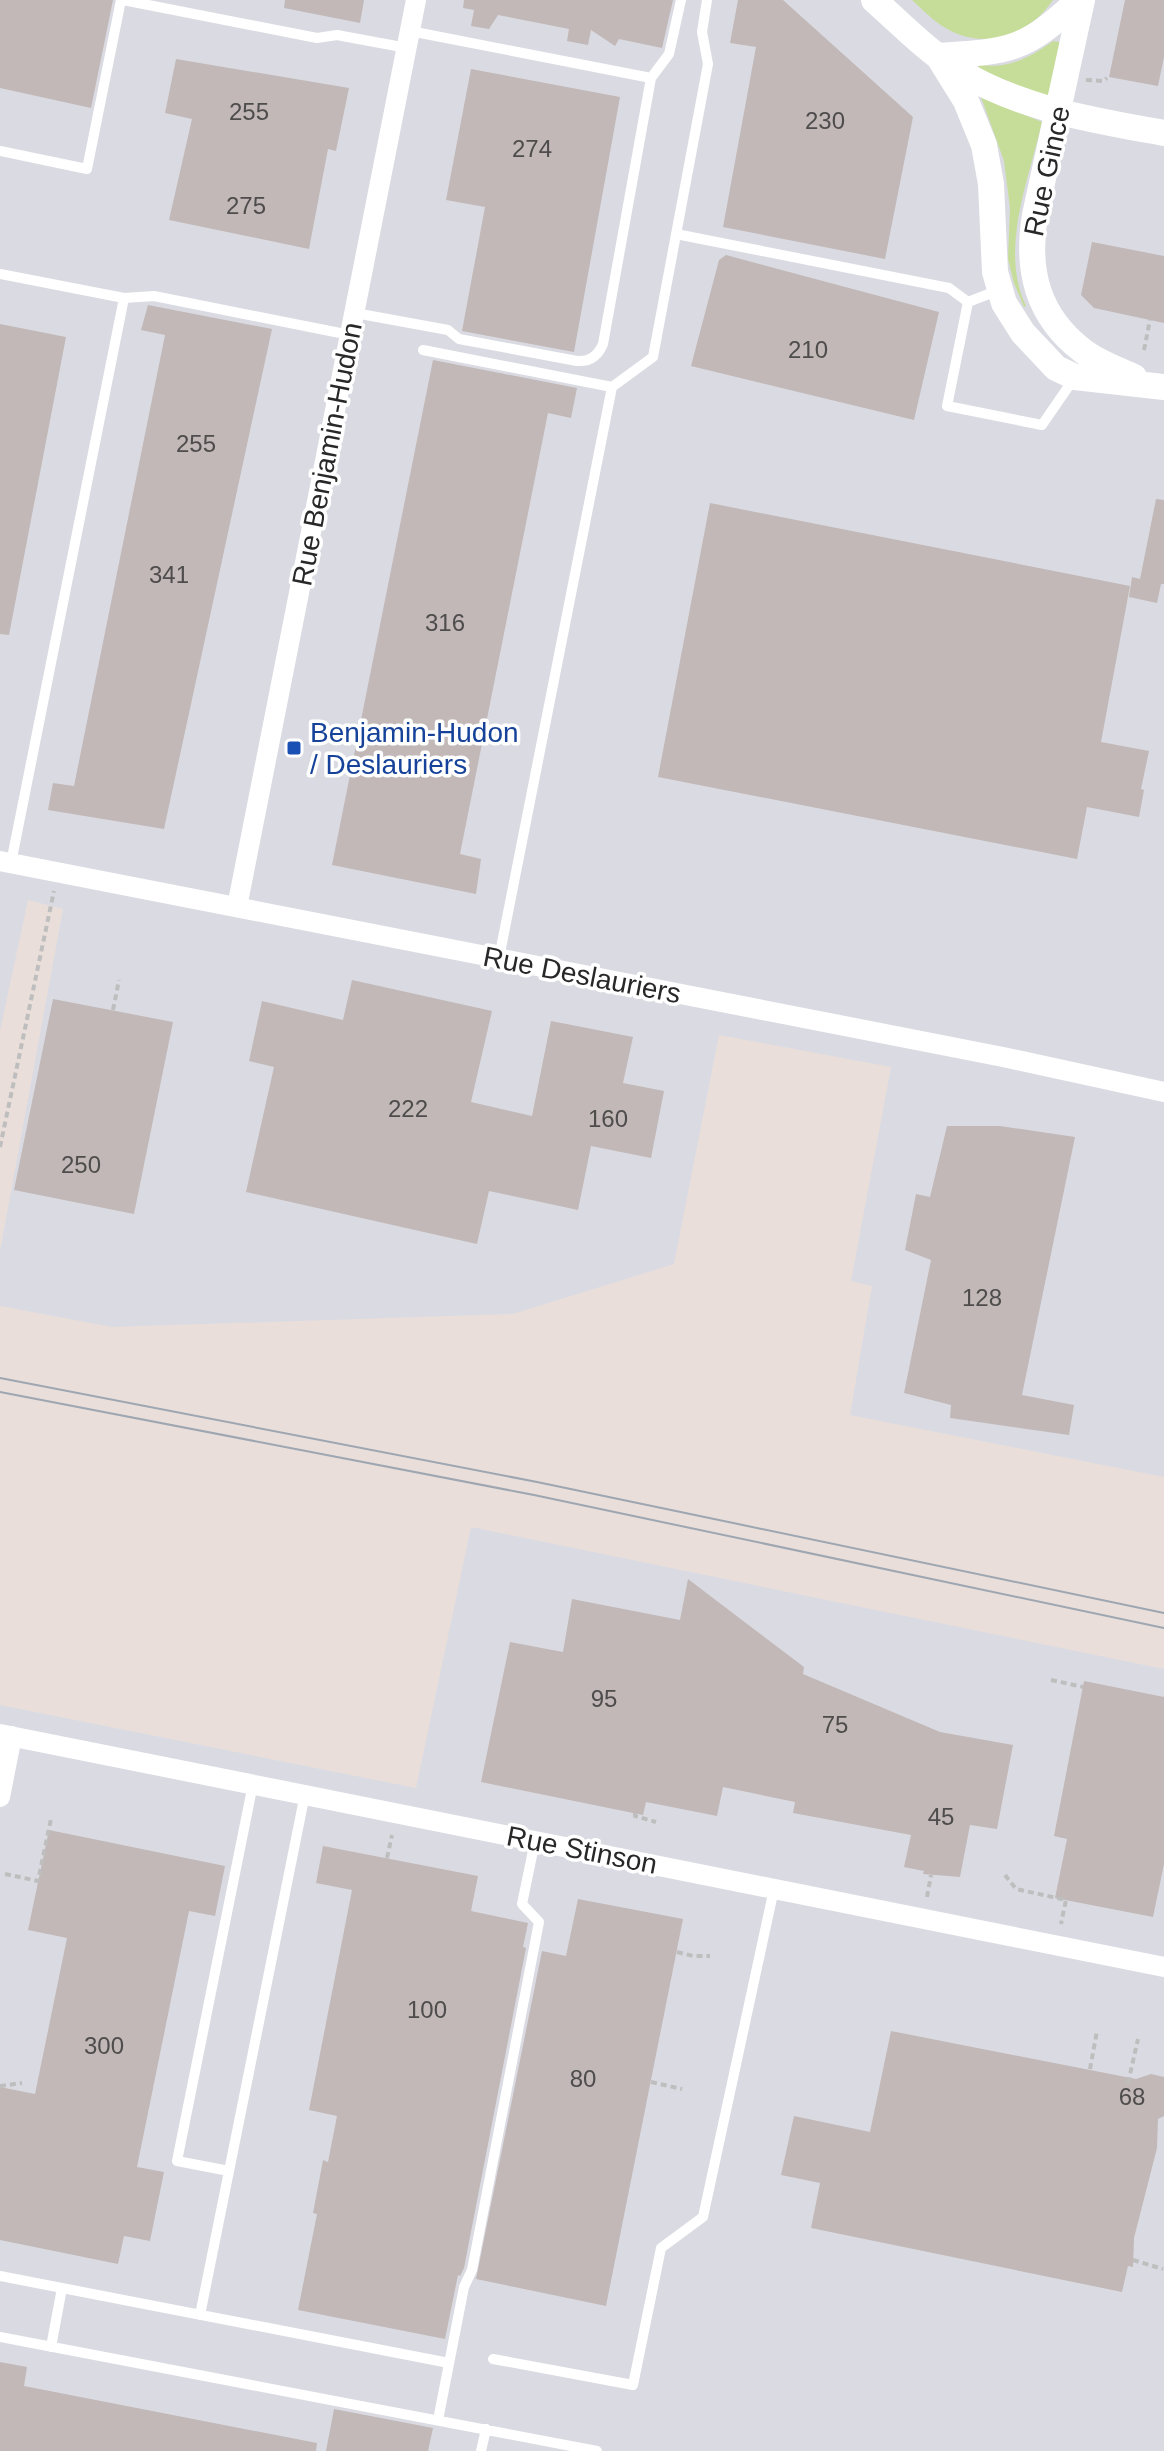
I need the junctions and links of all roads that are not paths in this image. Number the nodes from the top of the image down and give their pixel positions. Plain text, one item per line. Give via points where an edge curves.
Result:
1 (122, 0) edge
2 (416, 0) edge
3 (681, 0) edge
4 (707, 0) edge
5 (874, 0) edge
6 (1081, 0) edge
7 (408, 40) junction
8 (938, 56) junction
9 (651, 78) junction
10 (1059, 113) junction
11 (1164, 133) edge
12 (0, 151) edge
13 (676, 234) junction
14 (0, 274) edge
15 (999, 290) junction
16 (124, 298) junction
17 (968, 302) junction
18 (355, 313) junction
19 (350, 335) junction
20 (423, 350) dead end
21 (1075, 377) junction
22 (1156, 385) edge
23 (612, 387) junction
24 (5, 862) edge
25 (237, 907) junction
26 (499, 958) junction
27 (1164, 1092) edge
28 (6, 1735) edge
29 (253, 1784) junction
30 (305, 1794) junction
31 (0, 1797) edge
32 (535, 1841) junction
33 (774, 1889) junction
34 (1164, 1967) edge
35 (229, 2171) junction
36 (0, 2276) edge
37 (62, 2288) junction
38 (200, 2315) junction
39 (0, 2337) edge
40 (51, 2347) junction
41 (493, 2359) dead end
42 (449, 2363) junction
43 (438, 2420) junction
44 (486, 2429) junction
45 (481, 2451) edge
46 (597, 2451) edge

1 - 7 lane via 317,38
1 - 12 lane via 87,169
2 - 7 street, Rue Benjamin-Hudon
3 - 9 lane via 669,54
4 - 13 lane via 702,32 708,64
5 - 8 street
6 - 8 street via 1021,45
6 - 10 street, Rue Gince
7 - 9 lane
7 - 18 street, Rue Benjamin-Hudon
8 - 10 street via 982,84
8 - 15 street via 972,113 984,145
9 - 18 lane via 603,344 595,356 577,361
10 - 11 street
10 - 22 street, Rue Gince via 1031,236 1035,285 1052,318 1076,345
13 - 17 lane via 949,288
13 - 23 lane via 653,357
14 - 16 lane
15 - 17 lane
15 - 21 street via 1037,349 1056,368
16 - 19 lane via 154,296
16 - 24 lane
17 - 21 lane via 947,406 1042,425
18 - 19 street, Rue Benjamin-Hudon
19 - 25 street, Rue Benjamin-Hudon
20 - 23 lane
21 - 22 street
23 - 26 lane
24 - 25 street, Rue Deslauriers
25 - 26 street, Rue Deslauriers
26 - 27 street, Rue Deslauriers
28 - 29 street, Rue Stinson
28 - 31 street
29 - 30 street, Rue Stinson
29 - 35 lane via 177,2161
30 - 32 street, Rue Stinson
30 - 35 lane
32 - 33 street, Rue Stinson
32 - 42 lane via 522,1904 539,1922
33 - 34 street, Rue Stinson
33 - 41 lane via 703,2217 661,2248 633,2385
35 - 38 lane
36 - 37 lane
37 - 38 lane
37 - 40 lane
38 - 42 lane
39 - 40 lane
40 - 43 lane
42 - 43 lane
43 - 44 lane
44 - 45 lane
44 - 46 lane

